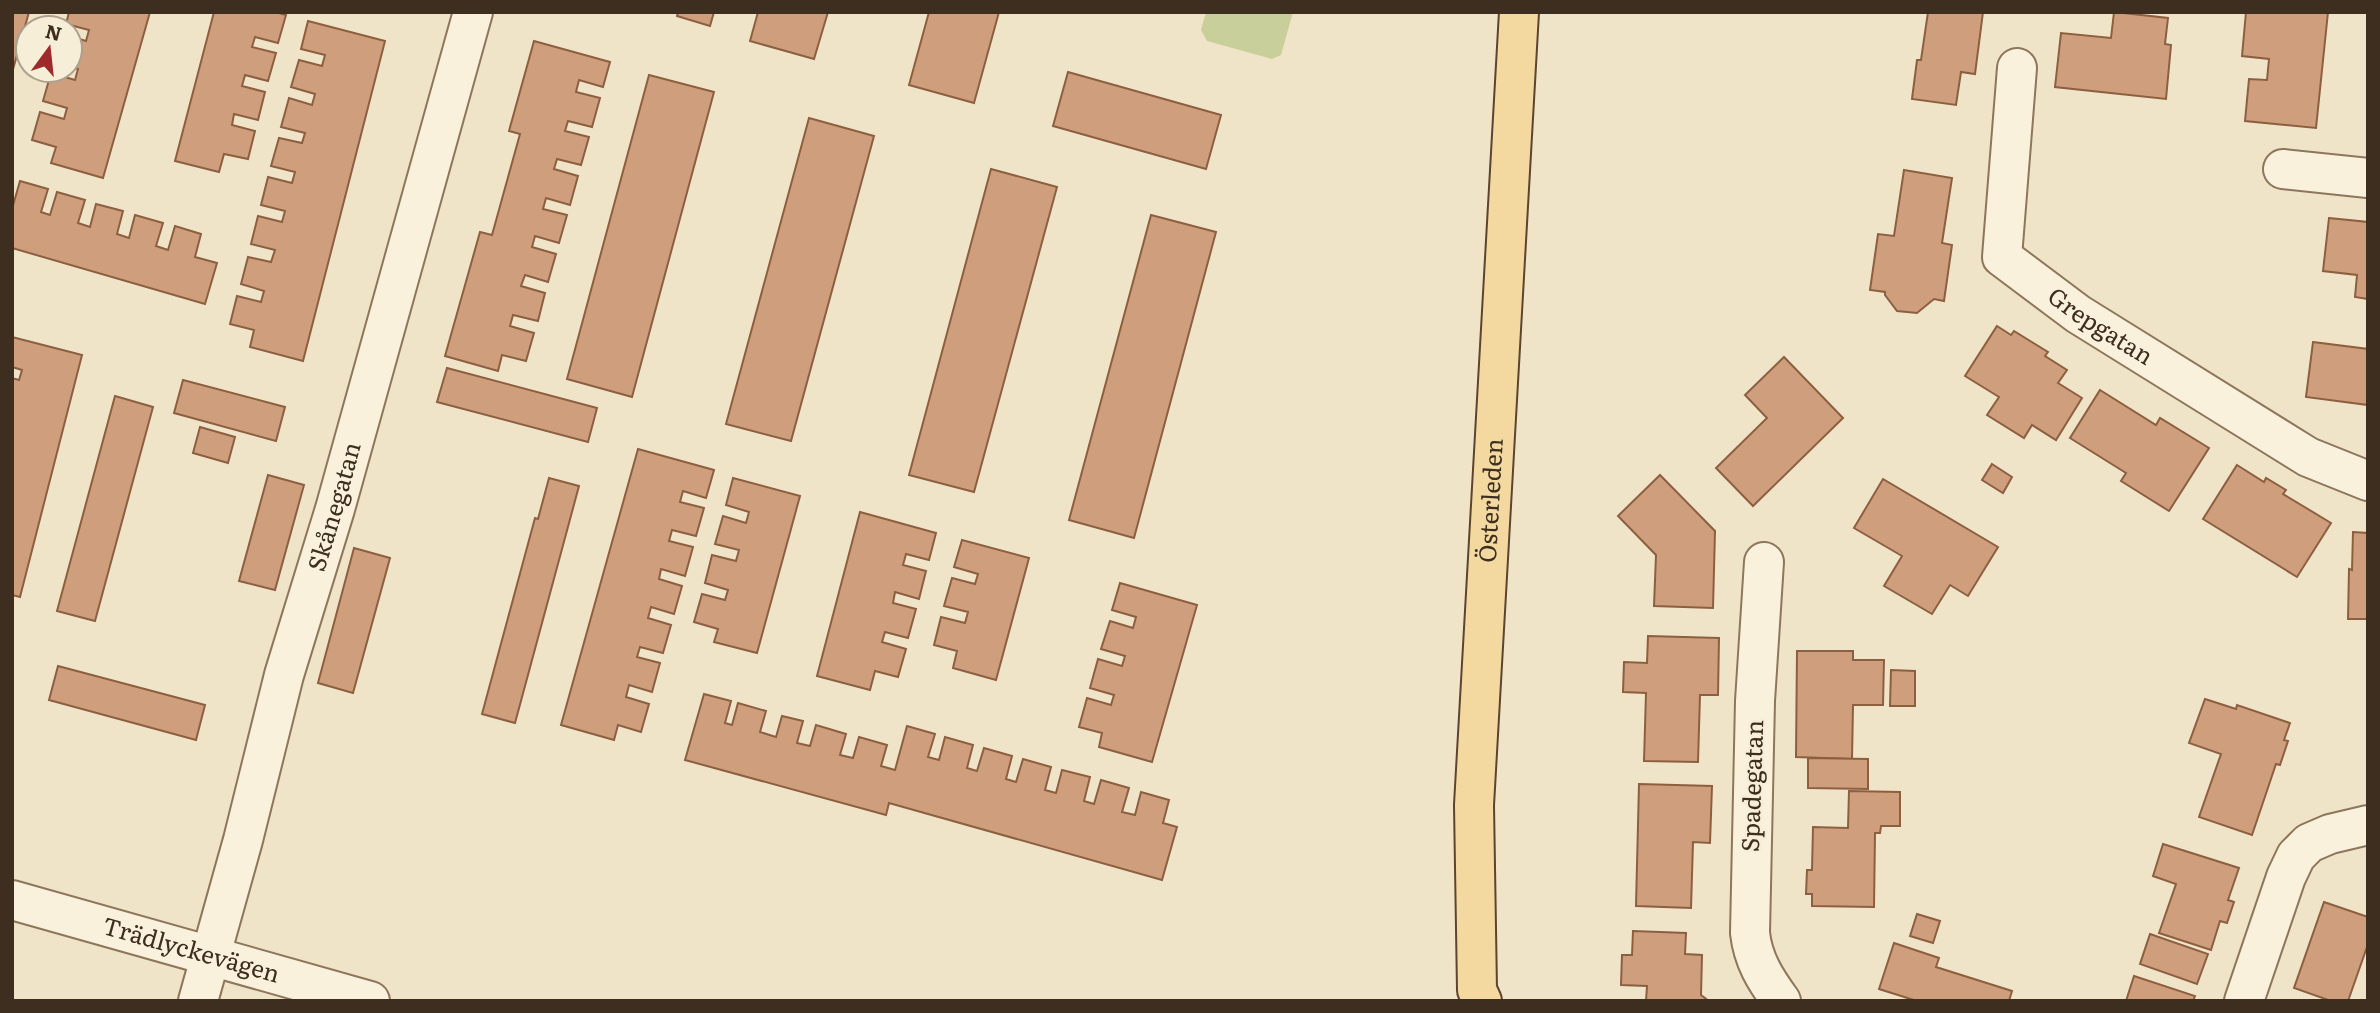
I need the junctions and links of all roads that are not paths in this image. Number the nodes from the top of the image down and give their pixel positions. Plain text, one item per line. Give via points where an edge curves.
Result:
1 (473, 12) edge
2 (1519, 12) edge
3 (2017, 68) dead end
4 (2283, 169) dead end
5 (2368, 178) edge
6 (2368, 481) edge
7 (1764, 562) dead end
8 (2368, 825) edge
9 (12, 900) edge
10 (211, 954) junction
11 (1477, 997) edge
12 (198, 1001) edge
13 (370, 1001) edge
14 (1781, 1001) edge
15 (2244, 1001) edge

1 - 10 street, Skånegatan via 335,509 284,675
2 - 11 main road, Österleden via 1474,804
3 - 6 street, Grepgatan via 2002,257 2078,314 2308,457
4 - 5 street
7 - 14 street, Spadegatan via 1750,933 1752,952
8 - 15 street via 2309,843 2296,856
9 - 10 street, Trädlyckevägen
10 - 12 street, Skånegatan
10 - 13 street, Trädlyckevägen

